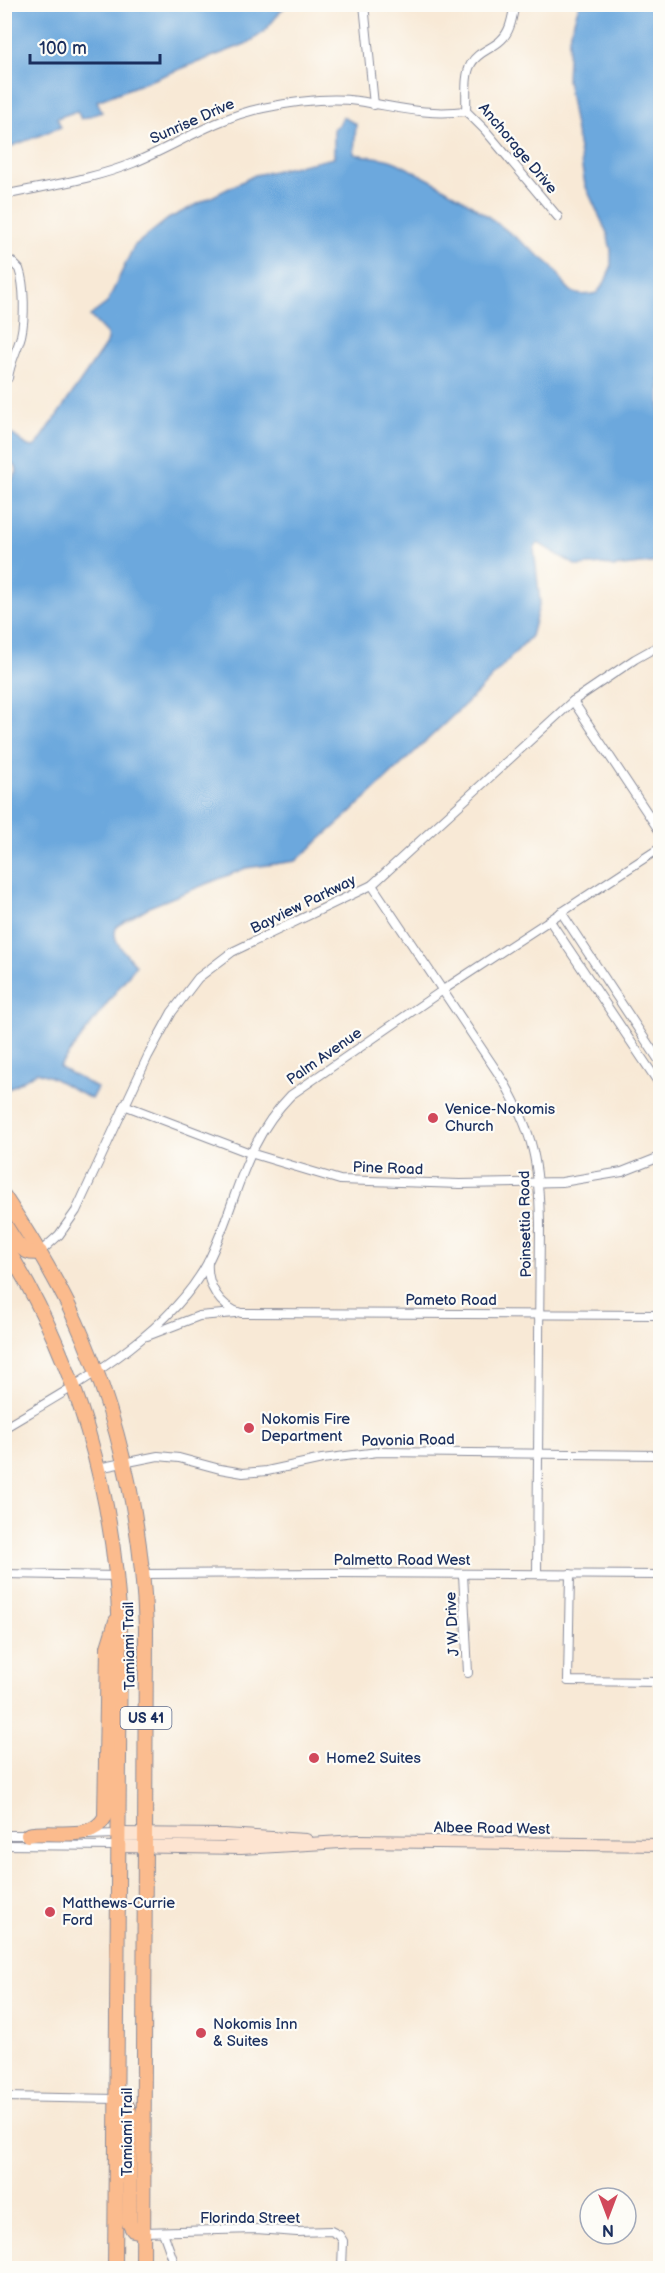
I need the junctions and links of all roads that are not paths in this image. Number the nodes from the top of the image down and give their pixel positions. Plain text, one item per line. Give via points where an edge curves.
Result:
1 (364, 4) edge
2 (515, 4) edge
3 (374, 105) junction
4 (466, 111) junction
5 (4, 195) edge
6 (558, 217) dead end
7 (4, 260) edge
8 (8, 378) dead end
9 (660, 645) edge
10 (573, 701) junction
11 (660, 832) edge
12 (660, 848) edge
13 (372, 885) junction
14 (561, 912) junction
15 (550, 921) junction
16 (443, 990) junction
17 (660, 1062) edge
18 (660, 1085) edge
19 (124, 1105) junction
20 (250, 1153) junction
21 (660, 1157) edge
22 (539, 1184) junction
23 (4, 1196) edge
24 (4, 1223) edge
25 (4, 1244) edge
26 (40, 1252) junction
27 (208, 1262) junction
28 (242, 1312) junction
29 (539, 1314) junction
30 (660, 1315) edge
31 (141, 1339) junction
32 (97, 1372) junction
33 (75, 1386) junction
34 (4, 1428) edge
35 (538, 1454) junction
36 (660, 1455) edge
37 (125, 1462) junction
38 (98, 1468) junction
39 (4, 1574) edge
40 (143, 1574) junction
41 (463, 1574) junction
42 (537, 1574) junction
43 (570, 1574) junction
44 (660, 1575) edge
45 (117, 1576) junction
46 (120, 1611) junction
47 (468, 1673) dead end
48 (660, 1682) edge
49 (4, 1835) edge
50 (28, 1835) junction
51 (118, 1840) junction
52 (145, 1840) junction
53 (4, 1845) edge
54 (660, 1845) edge
55 (4, 2097) edge
56 (117, 2099) junction
57 (143, 2232) junction
58 (163, 2232) junction
59 (116, 2265) edge
60 (143, 2268) edge
61 (176, 2268) edge
62 (342, 2268) edge

1 - 3 street
2 - 4 street, Anchorage Drive via 508,32 470,65
3 - 4 street, Sunrise Drive via 431,114
3 - 5 street, Sunrise Drive via 331,100 237,114 120,168
4 - 6 street, Anchorage Drive
7 - 8 street via 15,264 21,275 23,315
9 - 10 street, Bayview Parkway
10 - 11 street
10 - 13 street, Bayview Parkway
12 - 14 street, Palm Avenue
13 - 16 street, Poinsettia Road
13 - 19 street, Bayview Parkway via 232,952 208,969 172,1012
14 - 15 street, Palm Avenue
14 - 17 street
15 - 16 street, Palm Avenue
15 - 18 street
16 - 20 street, Palm Avenue via 291,1095 264,1125
16 - 22 street, Poinsettia Road via 519,1107 535,1153
19 - 20 street, Pine Road
19 - 26 street, Bayview Parkway via 76,1211 59,1235
20 - 22 street, Pine Road via 340,1180
20 - 27 street, Palm Avenue
21 - 22 street, Pine Road via 622,1172
22 - 29 street, Poinsettia Road
23 - 26 main road, Tamiami Trail / US 41
24 - 26 main road via 20,1247
25 - 33 main road, Tamiami Trail / US 41 via 48,1323
26 - 32 main road, Tamiami Trail / US 41
27 - 28 street via 210,1281 221,1302
27 - 31 street, Palm Avenue via 180,1301
28 - 29 street, Pameto Road
28 - 31 street, Pameto Road via 199,1316
29 - 30 street, Pameto Road
29 - 35 street, Poinsettia Road
31 - 32 street, Palm Avenue
32 - 33 street, Palm Avenue
32 - 37 main road, Tamiami Trail / US 41
33 - 34 street, Palm Avenue
33 - 38 main road, Tamiami Trail / US 41
35 - 36 street, Pavonia Road
35 - 37 street, Pavonia Road via 361,1453 255,1472 220,1469 168,1456
35 - 42 street, Poinsettia Road
37 - 38 street, Pavonia Road
37 - 40 main road, Tamiami Trail / US 41
38 - 45 main road, Tamiami Trail / US 41
39 - 45 street
40 - 41 street, Palmetto Road West
40 - 52 main road, Tamiami Trail / US 41
41 - 42 street, Palmetto Road West
41 - 47 street, J W Drive
42 - 43 street, Palmetto Road West
43 - 44 street, Palmetto Road West
43 - 48 street via 568,1681
45 - 46 main road, Tamiami Trail / US 41
46 - 50 main road via 108,1647 105,1817 98,1827 86,1832
46 - 51 main road, Tamiami Trail / US 41
49 - 50 street
50 - 51 street
51 - 52 street, Albee Road West
51 - 53 street
51 - 56 main road, Tamiami Trail / US 41
52 - 54 street, Albee Road West via 253,1848 324,1842
52 - 57 main road, Tamiami Trail / US 41
55 - 56 street
56 - 57 main road via 126,2104 130,2113 129,2223 133,2230
56 - 59 main road, Tamiami Trail / US 41
57 - 58 street, Florinda Street
57 - 60 main road, Tamiami Trail / US 41
58 - 61 street
58 - 62 street, Florinda Street via 331,2231 343,2241

